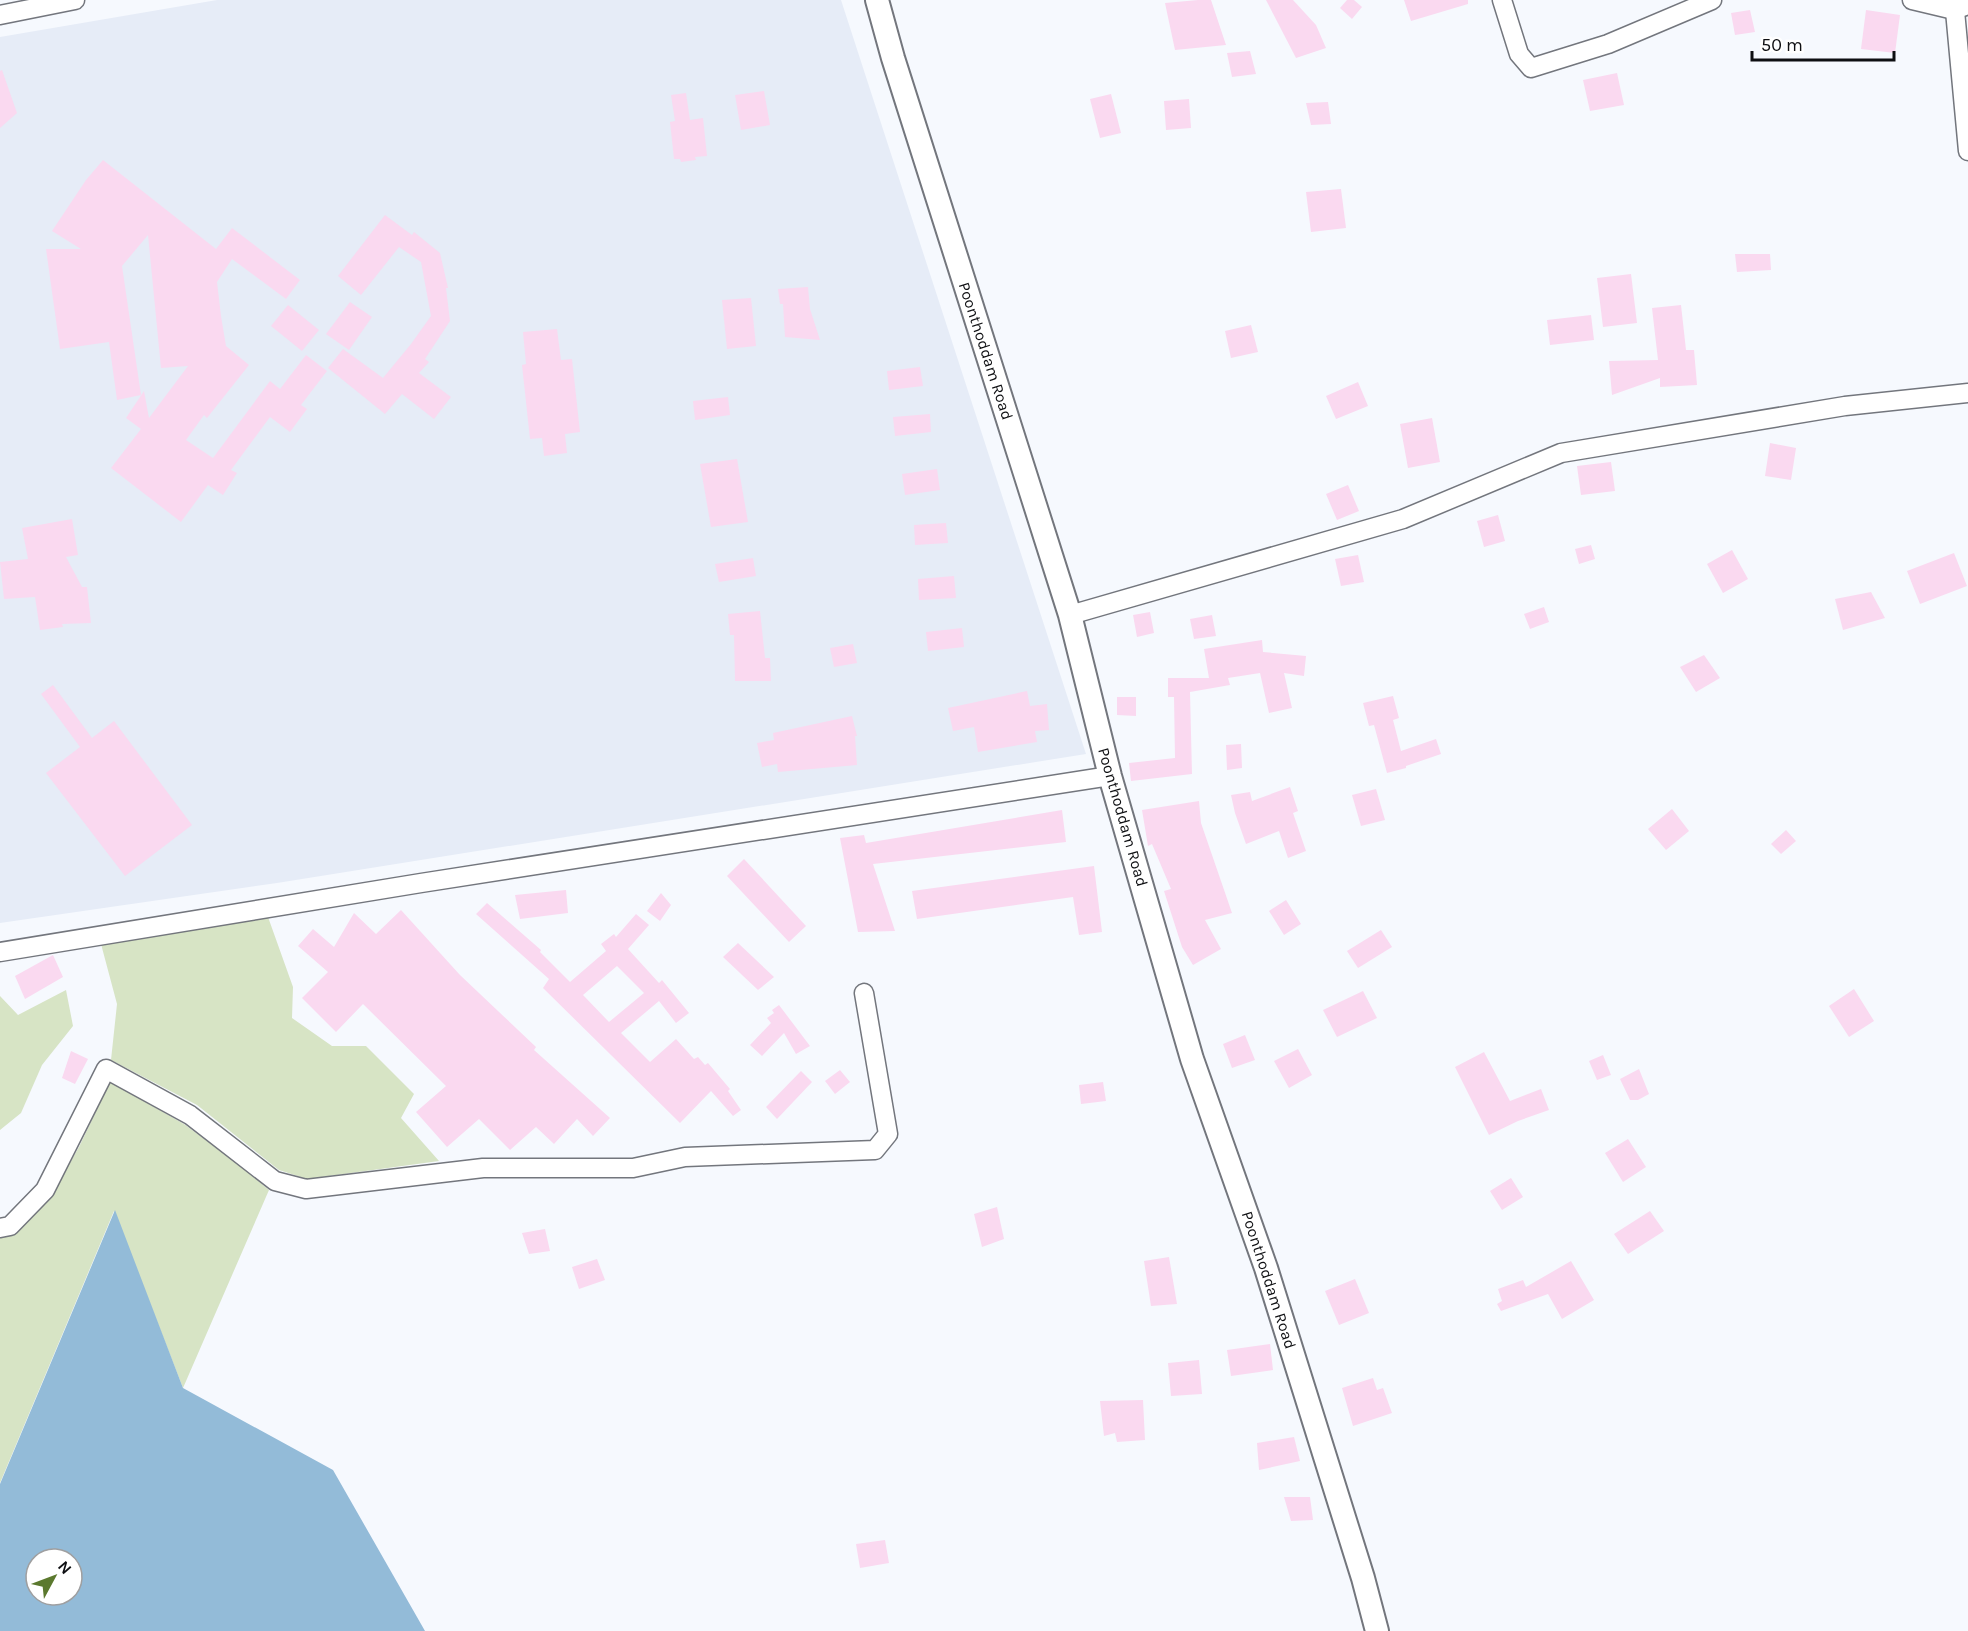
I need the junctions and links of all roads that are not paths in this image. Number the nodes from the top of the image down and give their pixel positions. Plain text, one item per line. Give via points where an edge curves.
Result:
1 (75, 0) edge
2 (877, 0) edge
3 (1502, 0) edge
4 (1712, 0) edge
5 (1912, 0) edge
6 (1959, 5) edge
7 (0, 15) edge
8 (1968, 151) edge
9 (1968, 393) edge
10 (1070, 615) junction
11 (1110, 776) junction
12 (0, 952) edge
13 (864, 993) dead end
14 (0, 1228) edge
15 (1377, 1631) edge

1 - 7 street
2 - 10 street, Poonthoddam Road
3 - 4 street via 1519,54 1531,68 1608,44
5 - 6 street
6 - 8 street
9 - 10 street via 1845,406 1562,453 1403,519
10 - 11 street, Poonthoddam Road
11 - 12 street
11 - 15 street, Poonthoddam Road via 1192,1059 1266,1268
13 - 14 street via 888,1134 875,1150 685,1157 633,1168 483,1168 306,1189 276,1181 190,1115 106,1070 45,1190 10,1226

